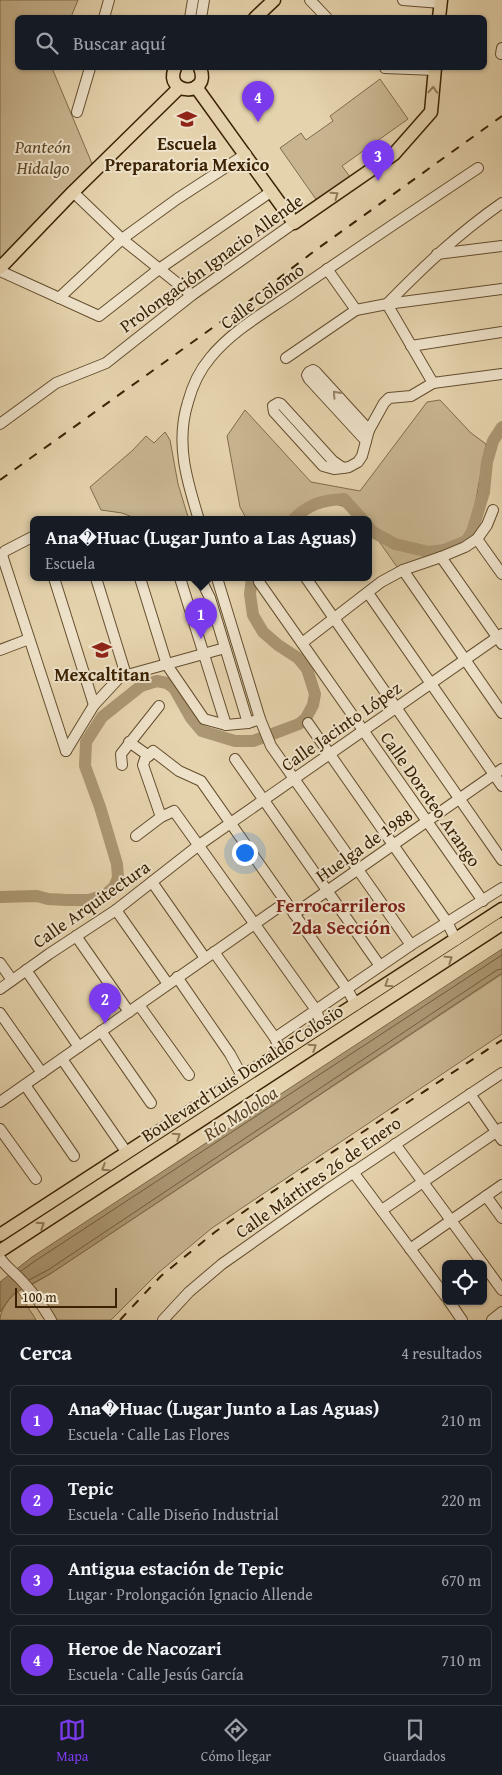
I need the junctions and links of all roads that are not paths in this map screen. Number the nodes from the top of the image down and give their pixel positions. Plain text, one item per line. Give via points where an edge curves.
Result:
1 (109, 0) edge
2 (193, 0) edge
3 (204, 0) edge
4 (274, 0) edge
5 (310, 0) edge
6 (403, 0) edge
7 (441, 2) edge
8 (105, 15) edge
9 (190, 15) edge
10 (202, 15) edge
11 (258, 15) edge
12 (324, 15) edge
13 (440, 15) edge
14 (89, 70) edge
15 (174, 70) edge
16 (201, 70) edge
17 (435, 70) edge
18 (179, 88) junction
19 (196, 88) junction
20 (77, 112) dead end
21 (246, 154) junction
22 (478, 168) dead end
23 (272, 191) junction
24 (73, 192) junction
25 (502, 203) edge
26 (294, 223) junction
27 (122, 239) junction
28 (502, 246) edge
29 (437, 254) junction
30 (0, 269) edge
31 (159, 269) junction
32 (327, 269) junction
33 (502, 289) edge
34 (192, 295) junction
35 (59, 298) junction
36 (387, 304) junction
37 (356, 310) junction
38 (502, 332) edge
39 (411, 346) junction
40 (286, 358) dead end
41 (502, 374) edge
42 (433, 382) junction
43 (0, 424) edge
44 (369, 430) junction
45 (366, 441) junction
46 (343, 468) junction
47 (493, 510) dead end
48 (198, 516) edge
49 (30, 538) edge
50 (477, 539) junction
51 (441, 557) junction
52 (403, 570) junction
53 (502, 574) edge
54 (55, 581) edge
55 (97, 581) edge
56 (141, 581) edge
57 (181, 581) edge
58 (200, 581) edge
59 (218, 581) edge
60 (308, 581) edge
61 (259, 582) dead end
62 (368, 593) junction
63 (334, 618) junction
64 (29, 638) junction
65 (500, 638) edge
66 (302, 643) junction
67 (225, 648) junction
68 (0, 650) edge
69 (204, 654) junction
70 (465, 659) junction
71 (167, 665) junction
72 (126, 675) junction
73 (431, 684) junction
74 (94, 705) junction
75 (159, 706) dead end
76 (396, 708) junction
77 (502, 713) edge
78 (261, 721) junction
79 (248, 723) junction
80 (308, 723) dead end
81 (226, 725) junction
82 (363, 730) junction
83 (130, 742) junction
84 (330, 754) junction
85 (149, 756) junction
86 (235, 759) dead end
87 (122, 765) dead end
88 (498, 772) edge
89 (294, 779) junction
90 (502, 786) edge
91 (459, 799) junction
92 (264, 800) junction
93 (161, 817) junction
94 (427, 821) junction
95 (231, 823) junction
96 (136, 836) dead end
97 (393, 845) junction
98 (199, 846) junction
99 (502, 860) edge
100 (358, 870) junction
101 (152, 882) junction
102 (502, 888) edge
103 (327, 891) junction
104 (482, 901) junction
105 (286, 902) junction
106 (502, 909) edge
107 (116, 910) junction
108 (294, 914) junction
109 (447, 922) junction
110 (254, 924) junction
111 (502, 924) edge
112 (76, 936) junction
113 (456, 940) junction
114 (411, 945) junction
115 (214, 952) junction
116 (205, 958) junction
117 (0, 963) edge
118 (380, 966) junction
119 (26, 970) junction
120 (177, 977) junction
121 (410, 977) junction
122 (12, 980) junction
123 (168, 984) junction
124 (0, 989) edge
125 (347, 989) junction
126 (139, 1005) junction
127 (356, 1005) junction
128 (316, 1010) junction
129 (129, 1012) junction
130 (0, 1013) edge
131 (322, 1027) junction
132 (102, 1031) junction
133 (275, 1038) junction
134 (79, 1047) junction
135 (281, 1053) junction
136 (62, 1059) junction
137 (42, 1073) junction
138 (502, 1073) edge
139 (189, 1075) dead end
140 (243, 1078) junction
141 (25, 1085) junction
142 (470, 1094) junction
143 (1, 1098) edge
144 (151, 1103) dead end
145 (0, 1129) edge
146 (500, 1133) edge
147 (394, 1144) junction
148 (127, 1153) junction
149 (74, 1156) dead end
150 (353, 1172) junction
151 (36, 1179) dead end
152 (423, 1182) junction
153 (502, 1185) edge
154 (486, 1196) junction
155 (382, 1210) junction
156 (502, 1218) edge
157 (451, 1220) junction
158 (0, 1235) edge
159 (410, 1248) junction
160 (3, 1260) edge
161 (480, 1260) edge
162 (487, 1269) edge
163 (502, 1290) edge
164 (442, 1292) edge
165 (452, 1305) edge
166 (502, 1312) edge
167 (51, 1320) edge
168 (163, 1320) edge
169 (462, 1320) edge
170 (492, 1320) edge

1 - 8 street
2 - 9 street
3 - 10 street
4 - 11 main road
5 - 12 street
6 - 7 street
7 - 13 main road
14 - 20 street
15 - 18 main road via 174,80
16 - 19 main road via 202,80
26 -> 17 main road, Prolongación Ignacio Allende via 394,154 432,112
18 - 19 main road
18 - 24 main road
19 - 21 main road
21 - 23 main road
21 - 27 street
22 - 32 street, Calle Colomo
23 - 26 main road
23 - 31 street
24 - 27 street
24 - 30 main road
25 - 29 street
26 - 34 street, Prolongación Ignacio Allende
27 - 31 street
27 - 35 street
28 - 29 street
29 - 36 street
30 - 35 street
31 - 34 street
31 - 35 street via 99,316
32 - 37 street
32 - 48 street, Calle Colomo via 238,332 204,367 188,402 182,434 183,460
33 - 36 street
34 - 43 street, Prolongación Ignacio Allende via 106,363 56,383
36 - 37 street
36 - 39 street
37 - 40 street
38 - 39 street
39 - 42 street
41 - 42 street
42 - 44 street via 414,395 389,398
44 - 45 street
44 -> 45 street via 316,372 309,372 309,379
45 - 46 street via 358,462
46 - 46 street via 281,404 274,404 274,412 324,466
47 - 50 street
49 - 64 street via 2,555
50 - 51 street
50 - 53 street
51 - 52 street
51 - 65 street
52 - 62 street
52 - 70 street
54 - 74 street
55 - 72 street
56 - 71 street
57 - 69 street
58 - 67 street via 210,598
59 - 78 street
60 - 63 street
61 - 66 street, Calle Doroteo Arango
62 - 63 street
62 - 73 street
63 - 66 street
63 - 76 street
64 - 68 street
64 - 74 street via 66,750
65 - 70 street, Calle Jacinto López
66 - 82 street, Calle Doroteo Arango
67 - 69 street
67 - 79 street
69 - 71 street
69 - 81 street
70 - 73 street, Calle Jacinto López
70 - 77 street
71 - 72 street
71 - 81 street via 204,718
72 - 74 street via 120,677
73 - 76 street, Calle Jacinto López
73 - 88 street
75 - 83 street
76 - 82 street, Calle Jacinto López
76 - 91 street
78 - 79 street
78 - 89 street via 271,746
79 - 81 street
80 - 84 street
82 - 84 street, Calle Jacinto López
82 - 94 street, Calle Doroteo Arango
83 - 85 street
83 - 87 street via 121,754
84 - 89 street, Calle Jacinto López
84 - 97 street
85 - 93 street via 143,765
85 - 95 street via 153,751 179,771 201,781
86 - 92 street
88 - 90 street
88 - 91 street, Huelga de 1988
89 - 92 street, Calle Jacinto López
89 - 100 street
91 - 94 street, Huelga de 1988
91 - 99 street
92 - 95 street, Calle Jacinto López
92 - 103 street
93 - 96 street
93 - 98 street via 174,811
94 - 97 street, Huelga de 1988
94 - 104 street, Calle Doroteo Arango
95 - 98 street, Calle Jacinto López
95 - 105 street
97 - 100 street, Huelga de 1988
97 - 109 street
98 - 101 street, Calle Arquitectura
98 - 110 street
100 - 103 street, Huelga de 1988
100 - 114 street
101 - 107 street, Calle Arquitectura
101 - 116 street
102 - 104 street, Boulevard Luis Donaldo Colosio
103 - 108 street, Huelga de 1988
103 - 118 street
104 - 109 street, Boulevard Luis Donaldo Colosio
105 - 108 street
105 - 110 street
106 - 113 main road, Boulevard Luis Donaldo Colosio
107 - 112 street, Calle Arquitectura
107 - 123 street
108 - 125 street
109 - 113 street
109 - 114 street, Boulevard Luis Donaldo Colosio
110 - 115 street
110 - 128 street
121 -> 111 main road, Boulevard Luis Donaldo Colosio
112 - 119 street, Calle Arquitectura
112 - 129 street
113 - 121 main road, Boulevard Luis Donaldo Colosio
114 - 118 street, Boulevard Luis Donaldo Colosio
115 - 116 street
115 - 133 street
116 - 120 street
117 - 122 street
118 - 125 street, Boulevard Luis Donaldo Colosio
119 - 122 street, Calle Arquitectura
119 - 134 street
120 - 123 street
120 - 140 street
121 -> 127 main road, Boulevard Luis Donaldo Colosio
160 -> 121 main road, Boulevard Luis Donaldo Colosio
122 - 124 street, Calle Arquitectura
123 - 126 street
125 - 127 street
125 - 128 street, Boulevard Luis Donaldo Colosio
126 - 129 street
126 - 139 street
127 - 131 main road, Boulevard Luis Donaldo Colosio
128 - 131 street
128 - 133 street, Boulevard Luis Donaldo Colosio
129 - 132 street
130 - 137 street
131 - 135 main road, Boulevard Luis Donaldo Colosio
132 - 134 street
132 - 144 street
133 - 135 street
134 - 136 street
135 - 140 main road, Boulevard Luis Donaldo Colosio
136 - 137 street
136 - 148 street
137 - 141 street
138 - 142 street, Calle Mártires 26 de Enero
140 - 148 main road, Boulevard Luis Donaldo Colosio
141 - 143 street
141 - 149 street
142 - 146 street
142 - 147 street, Calle Mártires 26 de Enero
145 - 151 street
146 - 152 street
147 - 150 street, Calle Mártires 26 de Enero
147 - 152 street
148 -> 158 main road, Boulevard Luis Donaldo Colosio
150 - 155 street
150 - 168 street, Calle Mártires 26 de Enero via 222,1264 188,1292
152 - 155 street
152 - 157 street
153 - 154 street
154 - 156 street
154 - 157 street
155 - 159 street
157 - 159 street
157 - 161 street
159 - 164 street
160 - 167 street
162 - 163 street
165 - 169 street
166 - 170 street

